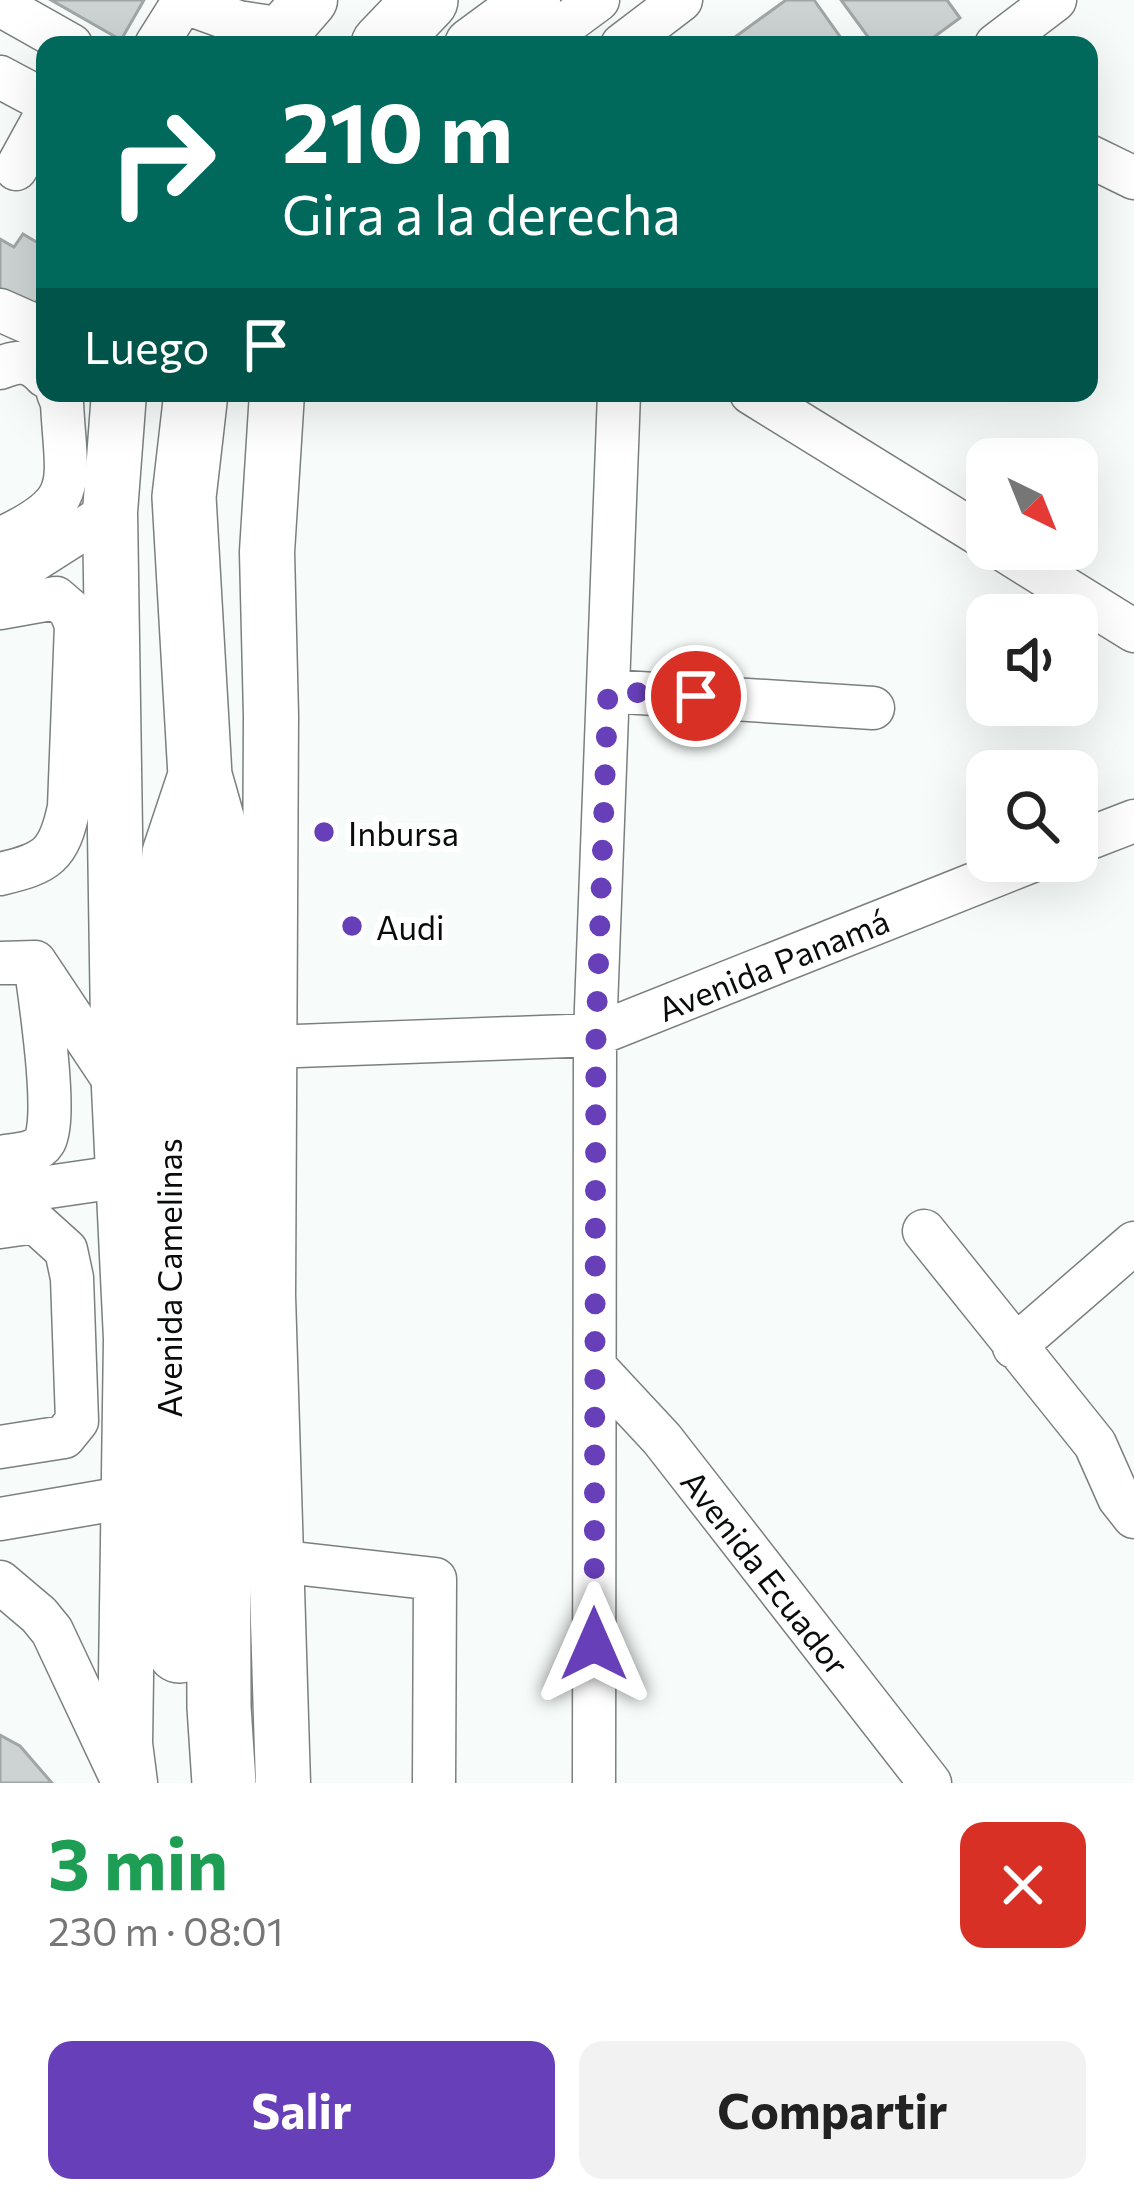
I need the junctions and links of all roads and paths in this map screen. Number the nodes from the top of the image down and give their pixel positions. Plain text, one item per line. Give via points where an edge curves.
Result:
1 (426, 0) edge
2 (533, 0) edge
3 (598, 0) edge
4 (681, 0) edge
5 (1055, 0) edge
6 (183, 1) edge
7 (0, 5) edge
8 (288, 25) edge
9 (55, 36) edge
10 (162, 36) edge
11 (392, 36) edge
12 (484, 36) edge
13 (549, 36) edge
14 (634, 36) edge
15 (1008, 36) edge
16 (0, 77) edge
17 (36, 96) edge
18 (36, 136) edge
19 (1098, 160) edge
20 (20, 171) edge
21 (1134, 178) edge
22 (0, 310) edge
23 (36, 326) edge
24 (36, 366) edge
25 (0, 368) edge
26 (62, 402) edge
27 (118, 402) edge
28 (195, 402) edge
29 (276, 402) edge
30 (619, 402) edge
31 (766, 402) edge
32 (110, 512) junction
33 (966, 526) edge
34 (0, 539) edge
35 (1036, 570) edge
36 (0, 582) edge
37 (0, 608) edge
38 (1134, 631) edge
39 (608, 691) junction
40 (873, 708) dead end
41 (200, 776) junction
42 (1134, 820) edge
43 (1098, 835) edge
44 (2, 873) edge
45 (979, 882) edge
46 (166, 948) junction
47 (17, 963) edge
48 (596, 1035) junction
49 (246, 1042) junction
50 (143, 1086) junction
51 (217, 1120) junction
52 (0, 1156) edge
53 (148, 1176) junction
54 (0, 1194) edge
55 (0, 1227) edge
56 (218, 1228) junction
57 (924, 1231) dead end
58 (1134, 1243) edge
59 (1014, 1347) junction
60 (595, 1367) junction
61 (1096, 1444) junction
62 (0, 1448) edge
63 (1134, 1463) edge
64 (129, 1497) junction
65 (1134, 1517) edge
66 (0, 1519) edge
67 (276, 1561) junction
68 (0, 1582) edge
69 (127, 1783) edge
70 (193, 1783) edge
71 (224, 1783) edge
72 (283, 1783) edge
73 (434, 1783) edge
74 (594, 1783) edge
75 (930, 1783) edge

1 - 11 highway
2 - 12 main road
3 - 13 street
4 - 14 street
5 - 15 street
6 - 8 street via 238,22
6 - 10 street
7 - 9 street
16 - 17 street
18 - 20 street
19 - 21 street
22 - 23 street
24 - 25 street
26 - 34 street via 66,478 58,502 42,520
27 - 32 main road
28 - 41 highway, Avenida Camelinas via 184,497
29 - 49 main road via 267,552 271,716
30 - 39 street
31 - 33 street
32 - 36 street
32 - 50 main road
35 - 38 street
37 - 44 street via 56,598 76,625 64,832 35,866
39 - 40 street
39 - 48 street
41 - 46 highway, Avenida Camelinas via 174,854
41 - 49 highway, Avenida Camelinas via 221,850
42 - 43 street
45 - 48 street, Avenida Panamá
46 - 49 street
46 - 50 highway, Avenida Camelinas
47 - 50 street
47 - 52 street via 47,1071 46,1140
48 - 49 street, Avenida Panamá
48 - 60 street
49 - 50 street
49 - 51 highway, Avenida Camelinas
49 - 67 main road via 268,1296
50 - 53 highway, Avenida Camelinas
51 - 53 street
51 - 56 highway, Avenida Camelinas
53 - 54 street
53 - 56 street
53 - 64 main road via 130,1339
53 - 70 highway, Avenida Camelinas
55 - 62 street via 35,1222 66,1250 76,1421 64,1437
56 - 71 highway, Avenida Camelinas
57 - 59 street
58 - 59 street
59 - 61 street
60 - 74 street
60 - 75 street, Avenida Ecuador via 662,1439
61 - 63 street
61 - 65 street
64 - 66 street
64 - 69 main road
67 - 72 main road
67 - 73 street via 435,1579
68 - 69 street via 52,1631

